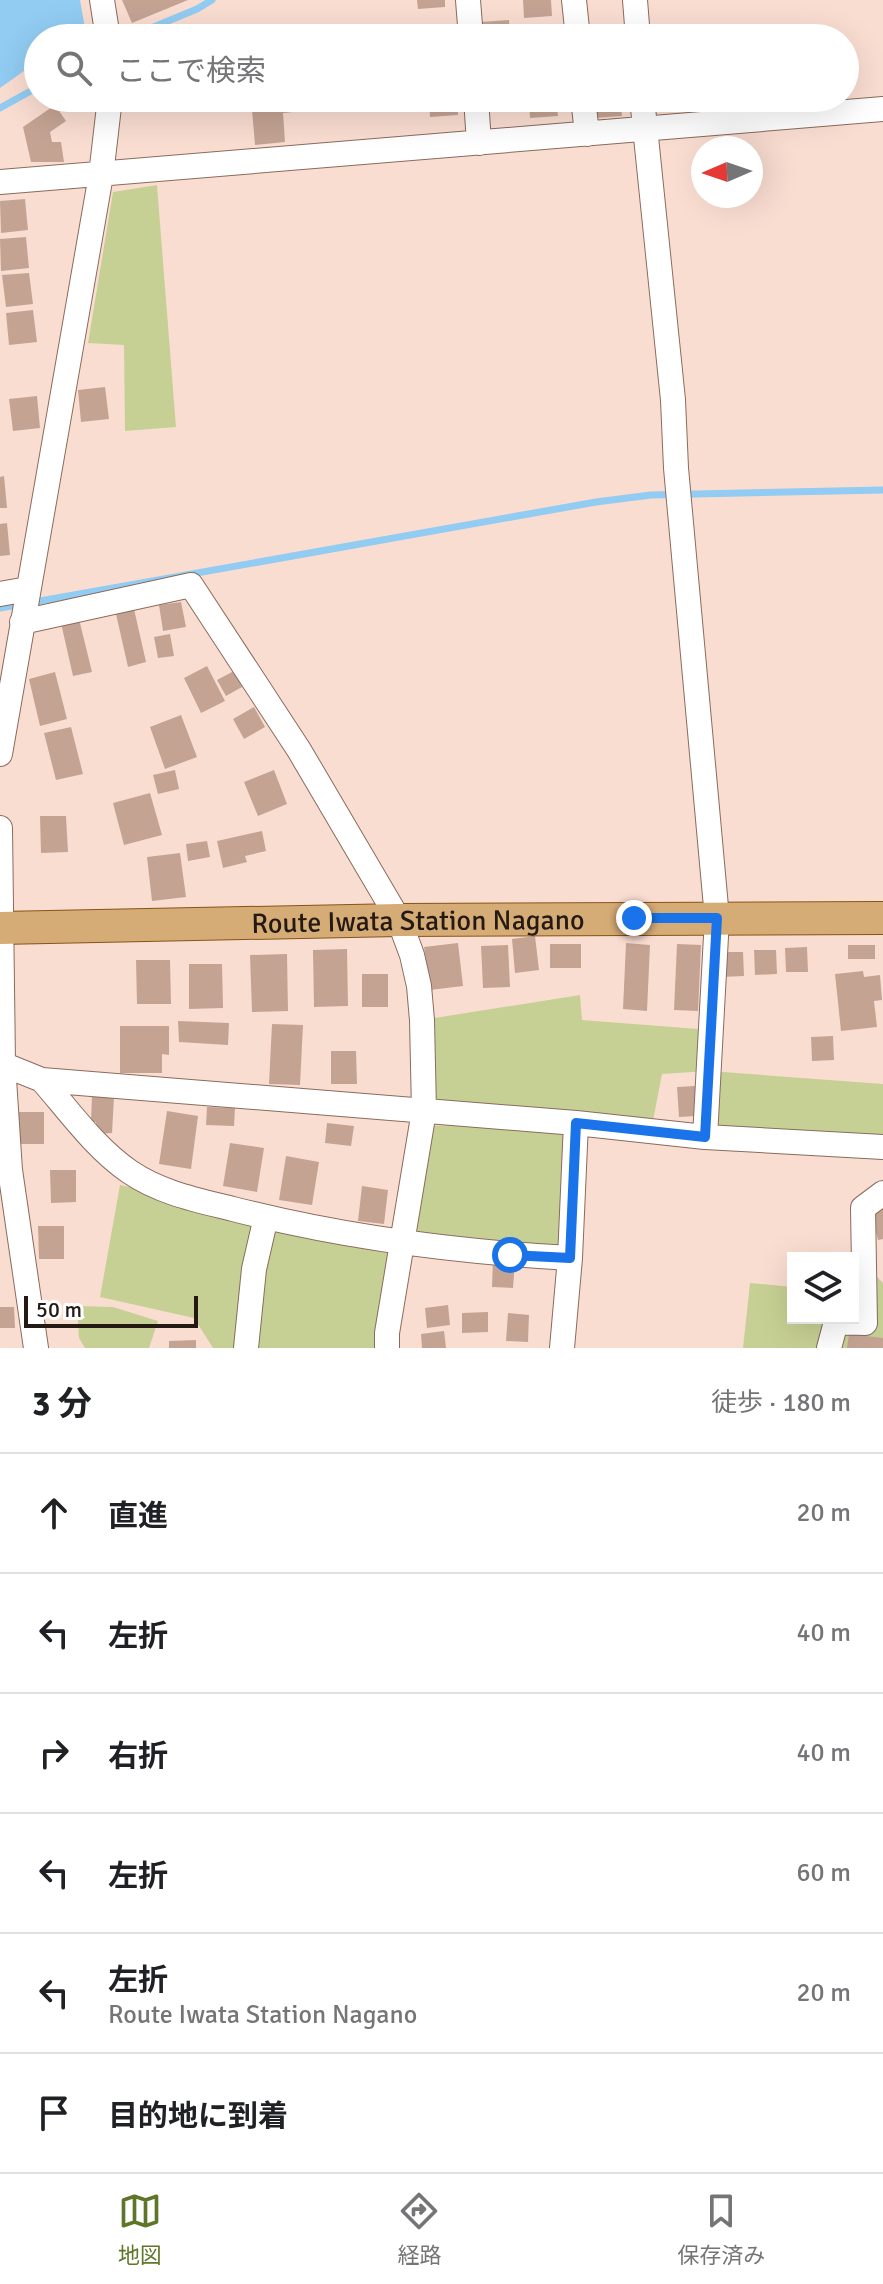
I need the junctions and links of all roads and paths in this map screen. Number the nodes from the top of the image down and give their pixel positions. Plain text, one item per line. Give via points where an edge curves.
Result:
1 (102, 0) edge
2 (468, 0) edge
3 (574, 0) edge
4 (635, 0) edge
5 (106, 24) edge
6 (470, 24) edge
7 (577, 24) edge
8 (637, 24) edge
9 (883, 109) edge
10 (859, 111) edge
11 (108, 112) edge
12 (477, 112) edge
13 (585, 112) edge
14 (643, 112) edge
15 (847, 112) edge
16 (644, 129) junction
17 (587, 134) junction
18 (479, 143) junction
19 (101, 175) junction
20 (0, 182) edge
21 (28, 589) junction
22 (0, 594) edge
23 (22, 622) junction
24 (0, 754) edge
25 (0, 828) edge
26 (717, 918) junction
27 (883, 918) edge
28 (399, 920) junction
29 (0, 928) edge
30 (2, 1063) edge
31 (42, 1080) junction
32 (424, 1111) junction
33 (576, 1123) junction
34 (705, 1137) junction
35 (883, 1147) edge
36 (883, 1193) edge
37 (266, 1217) junction
38 (401, 1241) junction
39 (570, 1258) junction
40 (12, 1278) edge
41 (36, 1348) edge
42 (246, 1348) edge
43 (387, 1348) edge
44 (562, 1348) edge
45 (829, 1348) edge

1 - 5 street
2 - 6 street
3 - 7 street
4 - 8 street
9 - 10 street
11 - 19 street
12 - 18 street
13 - 17 street
14 - 16 street
15 - 16 street
16 - 17 street
16 - 26 street
17 - 18 street
18 - 19 street
19 - 20 street
19 - 21 street
21 - 22 street
21 - 23 street
23 - 24 street
23 - 28 street via 191,585 299,750
25 - 29 street
26 - 27 main road, Route Iwata Station Nagano
26 - 28 main road, Route Iwata Station Nagano
26 - 34 street
28 - 29 main road, Route Iwata Station Nagano
28 - 32 street via 419,986
29 - 30 street
30 - 31 street
30 - 40 street
31 - 32 street
31 - 37 street via 128,1171 158,1189
32 - 33 street
32 - 38 street
33 - 34 street
33 - 39 street
34 - 35 street
36 - 45 street via 863,1208 865,1323 836,1322
37 - 38 street
37 - 42 street via 254,1269
38 - 39 street
38 - 43 street
39 - 44 street
40 - 41 street

